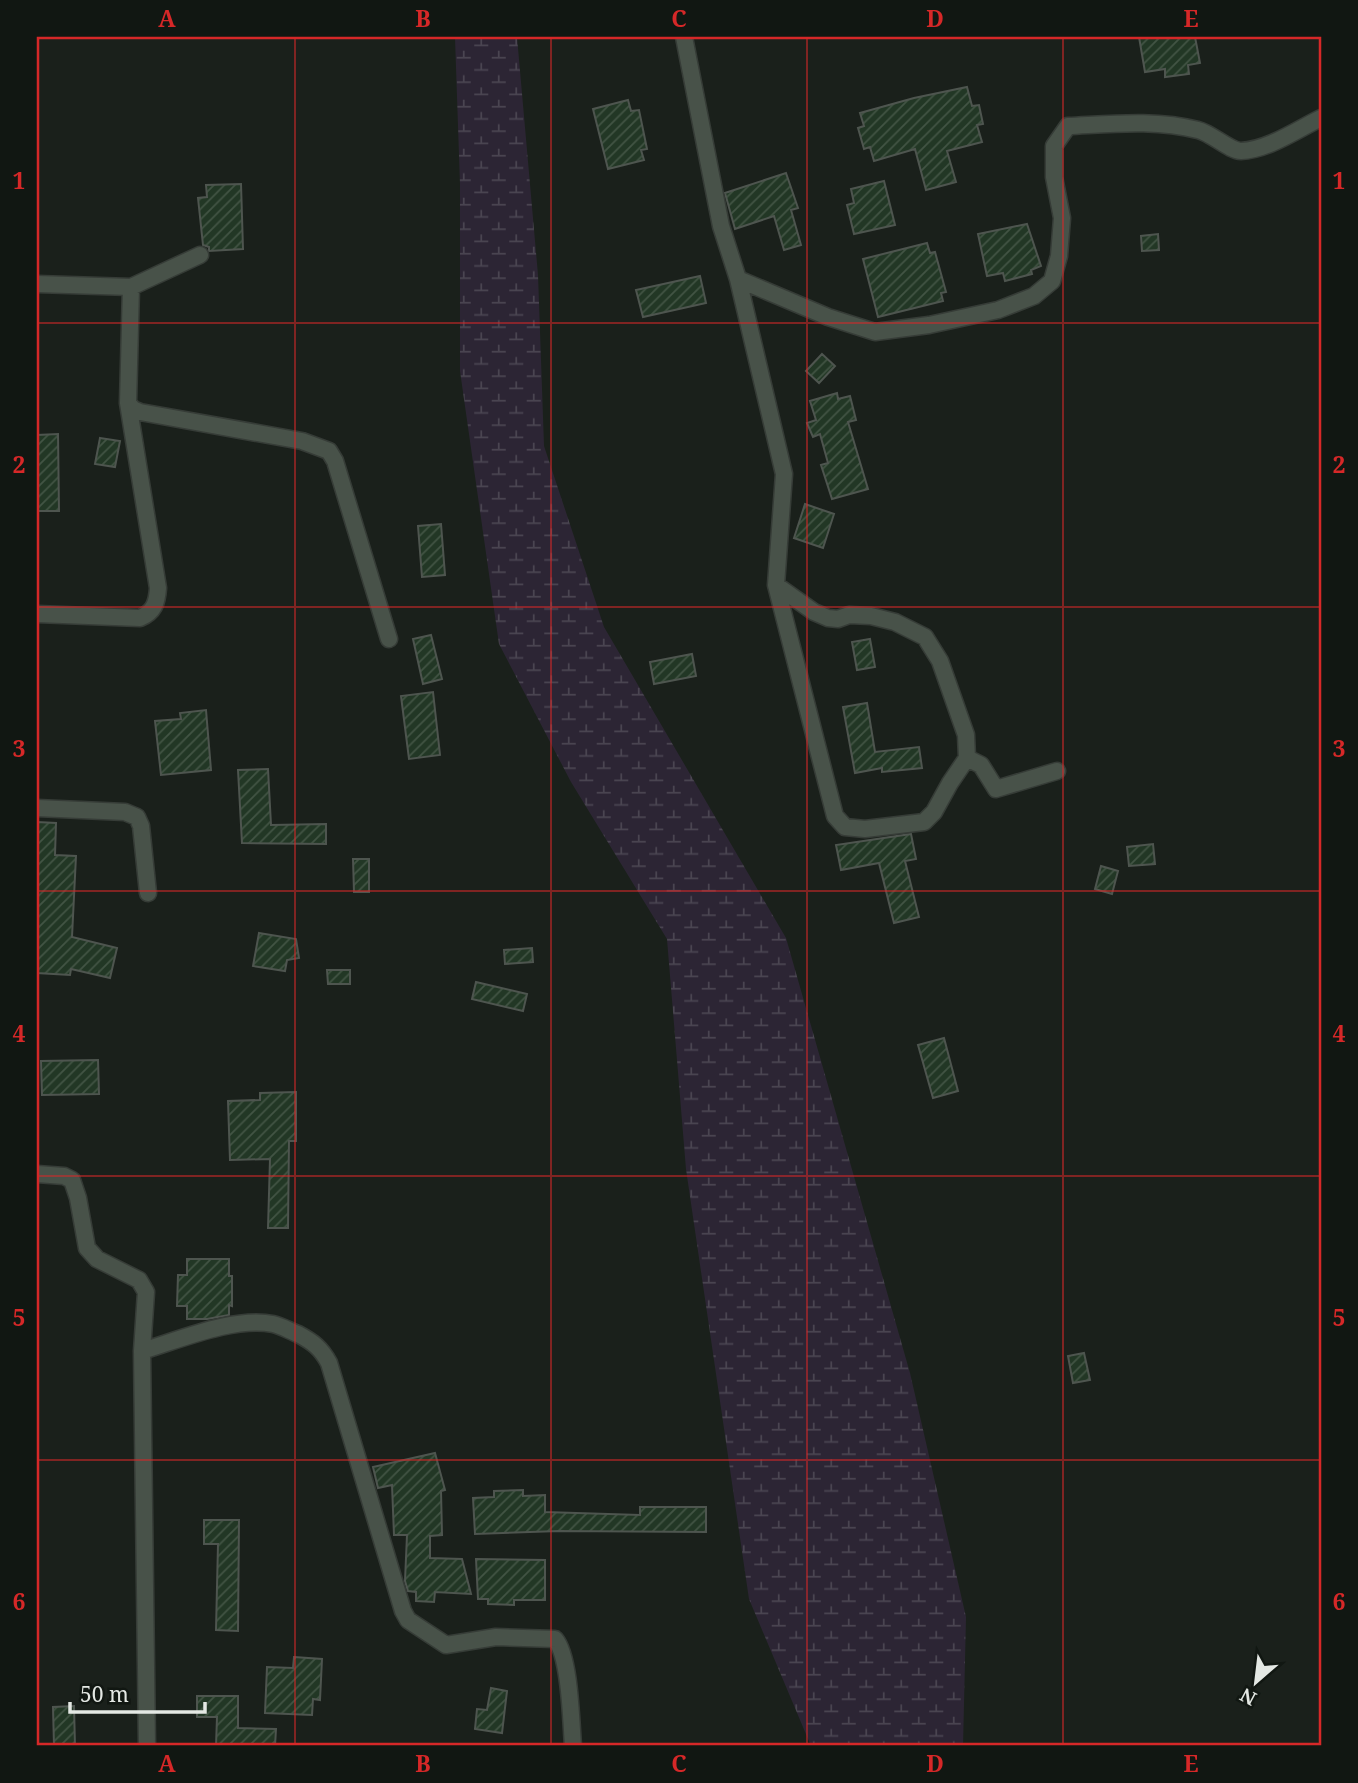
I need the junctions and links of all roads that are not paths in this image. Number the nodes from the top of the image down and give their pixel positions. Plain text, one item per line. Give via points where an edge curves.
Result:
1 (684, 37) edge
2 (1321, 118) edge
3 (200, 255) dead end
4 (738, 279) junction
5 (37, 284) edge
6 (131, 287) junction
7 (128, 403) junction
8 (776, 585) junction
9 (37, 614) edge
10 (388, 639) dead end
11 (967, 758) junction
12 (1057, 771) dead end
13 (37, 808) edge
14 (148, 892) dead end
15 (37, 1174) edge
16 (142, 1351) junction
17 (147, 1746) edge
18 (573, 1746) edge

1 - 4 street via 721,226
2 - 4 street via 1264,146 1243,151 1180,126 1068,126 1054,146 1062,218 1052,281 1034,296 998,310 929,326 875,332
3 - 6 street
4 - 8 street via 784,474
5 - 6 street
6 - 7 street
7 - 9 street via 157,600 140,618
7 - 10 street via 140,411 329,451
8 - 11 street via 828,618 871,616 925,638 940,661 965,735
8 - 11 street via 825,783 835,816 845,827 924,822
11 - 12 street via 981,765 996,789
13 - 14 street via 124,812 137,817
15 - 16 street via 72,1180 87,1248 97,1259 139,1280 146,1292
16 - 17 street
16 - 18 street via 227,1326 258,1323 313,1341 328,1363 408,1620 446,1645 496,1637 555,1639 565,1661

